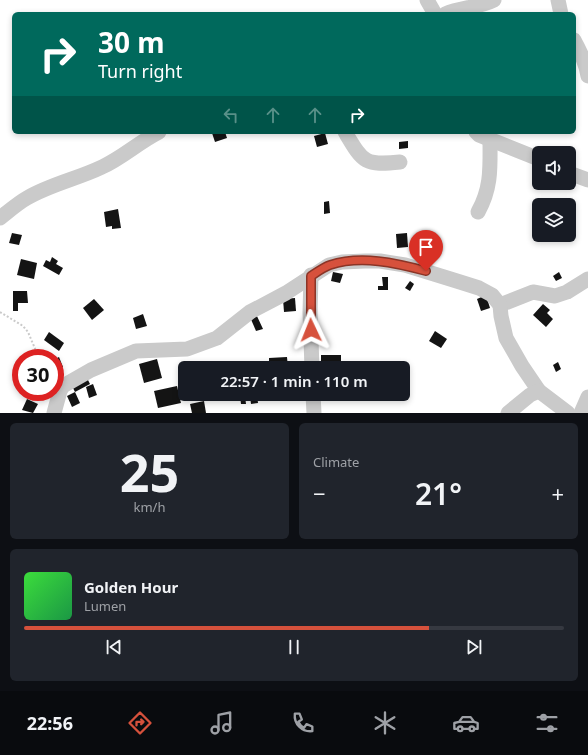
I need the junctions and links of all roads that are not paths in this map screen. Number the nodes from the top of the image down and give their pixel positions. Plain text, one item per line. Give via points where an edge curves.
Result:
1 (427, 0) edge
2 (494, 0) edge
3 (558, 0) edge
4 (434, 12) edge
5 (450, 12) edge
6 (561, 12) edge
7 (576, 44) edge
8 (588, 76) edge
9 (155, 134) edge
10 (346, 134) edge
11 (478, 134) edge
12 (490, 139) junction
13 (532, 156) edge
14 (400, 162) dead end
15 (576, 176) edge
16 (588, 180) edge
17 (478, 212) dead end
18 (0, 218) edge
19 (311, 276) junction
20 (588, 279) edge
21 (500, 305) junction
22 (312, 361) edge
23 (539, 391) junction
24 (588, 397) edge
25 (313, 401) edge
26 (54, 413) edge
27 (314, 413) edge
28 (508, 413) edge
29 (568, 413) edge
30 (581, 413) edge

1 - 4 street
2 - 5 street via 476,7
3 - 6 street
7 - 8 street
9 - 18 street via 102,168 54,185 27,198
10 - 14 street via 365,160 373,163
11 - 12 street
12 - 13 street
12 - 17 street via 488,190
15 - 16 street
19 - 21 street via 329,265 342,262 397,263 479,288 492,295
19 - 22 street
19 - 26 street via 250,312 217,338 187,349 136,351 85,373 63,386
20 - 21 street via 555,296 533,292
21 - 23 street via 506,338
23 - 28 street
23 - 29 street
24 - 30 street
25 - 27 street

